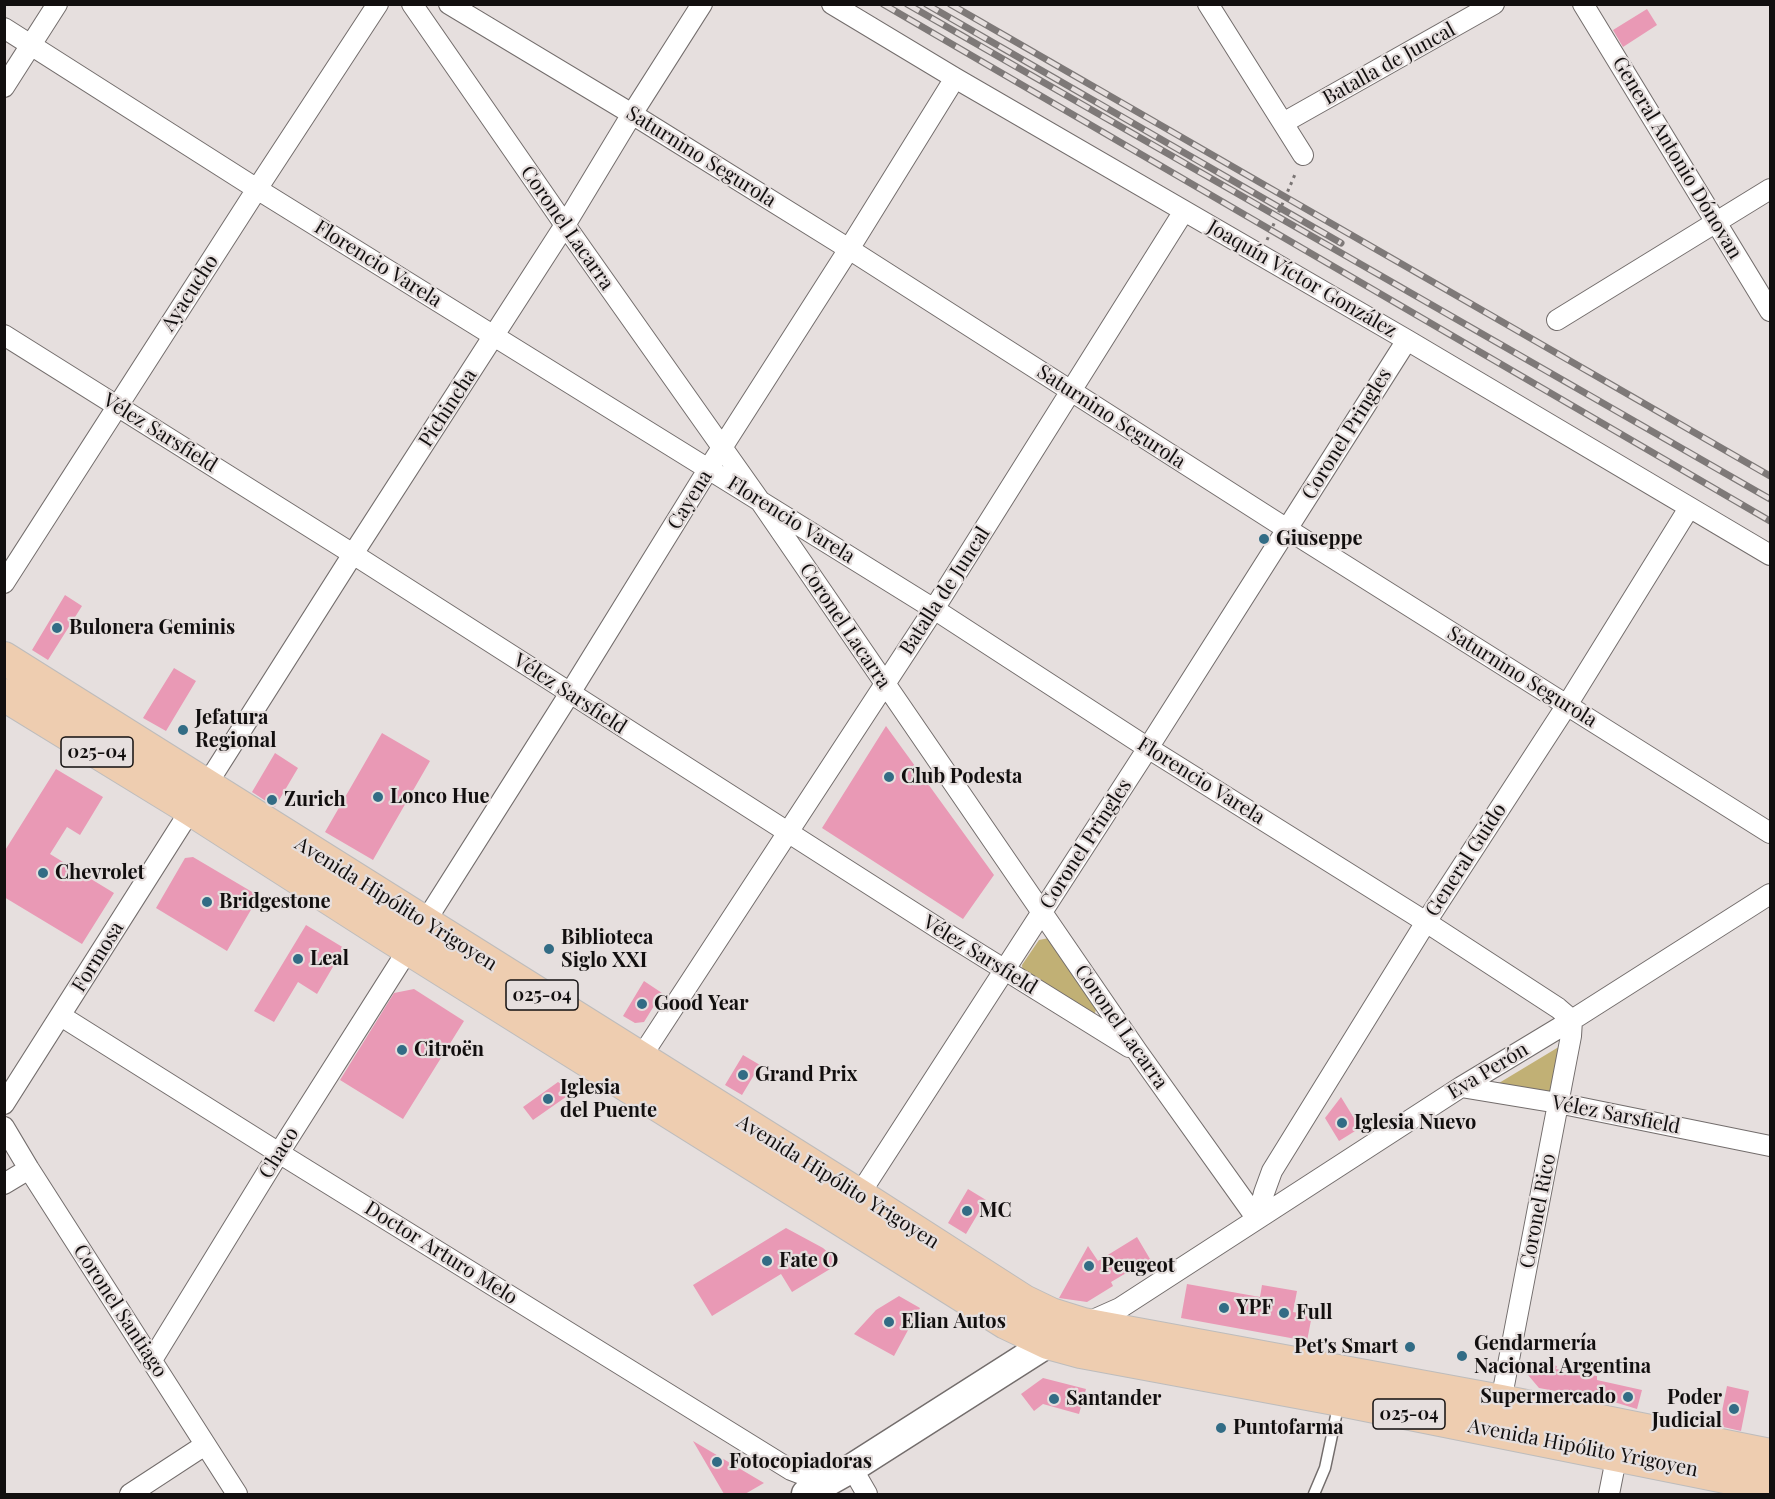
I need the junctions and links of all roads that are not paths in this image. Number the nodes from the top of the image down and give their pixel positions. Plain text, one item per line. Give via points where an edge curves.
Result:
1 (57, 4) edge
2 (378, 4) edge
3 (412, 4) edge
4 (449, 4) edge
5 (702, 4) edge
6 (832, 4) edge
7 (1208, 4) edge
8 (1494, 4) edge
9 (1583, 4) edge
10 (4, 28) edge
11 (31, 45) junction
12 (955, 78) junction
13 (4, 87) edge
14 (632, 114) junction
15 (1283, 123) junction
16 (1303, 155) road end
17 (257, 189) junction
18 (1770, 189) edge
19 (1184, 212) junction
20 (1717, 223) junction
21 (565, 225) junction
22 (849, 249) junction
23 (1770, 311) edge
24 (1557, 320) dead end
25 (4, 335) edge
26 (494, 336) junction
27 (1407, 340) junction
28 (1072, 391) junction
29 (117, 406) junction
30 (722, 448) junction
31 (709, 468) junction
32 (760, 501) junction
33 (1689, 508) junction
34 (1287, 529) junction
35 (353, 554) junction
36 (1770, 555) edge
37 (4, 583) edge
38 (934, 609) junction
39 (4, 658) edge
40 (885, 685) junction
41 (570, 693) junction
42 (4, 695) edge
43 (1567, 705) junction
44 (1148, 748) junction
45 (199, 797) junction
46 (787, 833) junction
47 (1770, 833) edge
48 (1770, 894) edge
49 (1042, 912) junction
50 (425, 922) junction
51 (1426, 922) junction
52 (409, 948) junction
53 (1006, 970) junction
54 (62, 1016) junction
55 (1572, 1020) junction
56 (1137, 1051) junction
57 (641, 1057) junction
58 (1461, 1087) junction
59 (1558, 1103) junction
60 (4, 1104) edge
61 (4, 1127) edge
62 (1770, 1146) edge
63 (279, 1153) junction
64 (29, 1169) junction
65 (4, 1184) edge
66 (860, 1195) junction
67 (1257, 1219) junction
68 (1083, 1324) junction
69 (1048, 1343) junction
70 (152, 1359) junction
71 (1340, 1400) junction
72 (1502, 1401) junction
73 (205, 1446) junction
74 (1617, 1454) junction
75 (1770, 1455) edge
76 (852, 1468) junction
77 (1770, 1486) edge
78 (816, 1489) edge
79 (130, 1494) edge
80 (237, 1494) edge
81 (867, 1494) edge
82 (1314, 1494) edge
83 (1609, 1494) edge

1 - 11 street
2 - 17 street, Ayacucho
3 - 21 street, Coronel Lacarra
4 - 14 street, Saturnino Segurola
5 - 14 street, Pichincha
6 - 12 street, Joaquín Víctor González
7 - 15 street
8 - 15 street, Batalla de Juncal
9 - 20 street, General Antonio Dónovan
10 - 11 street, Florencio Varela
11 - 13 street
11 - 17 street, Florencio Varela
12 - 19 street, Joaquín Víctor González
12 - 22 street, Cayena
14 - 21 street, Pichincha
14 - 22 street, Saturnino Segurola
15 - 16 street
17 - 26 street, Florencio Varela
17 - 29 street, Ayacucho
18 - 20 street
19 - 27 street, Joaquín Víctor González
19 - 28 street, Batalla de Juncal
20 - 23 street, General Antonio Dónovan
20 - 24 street
21 - 26 street, Pichincha
21 - 30 street, Coronel Lacarra
22 - 28 street, Saturnino Segurola
22 - 30 street, Cayena
25 - 29 street, Vélez Sarsfield
26 - 31 street, Florencio Varela
26 - 35 street, Pichincha
27 - 33 street, Joaquín Víctor González
27 - 34 street, Coronel Pringles
28 - 34 street, Saturnino Segurola
28 - 38 street, Batalla de Juncal
29 - 35 street, Vélez Sarsfield
29 - 37 street, Ayacucho
30 - 31 street, Cayena
30 - 32 street, Coronel Lacarra
31 - 32 street, Florencio Varela
31 - 41 street, Cayena
32 - 38 street, Florencio Varela
32 - 40 street, Coronel Lacarra
33 - 36 street, Joaquín Víctor González
33 - 43 street, General Guido
34 - 43 street, Saturnino Segurola
34 - 44 street, Coronel Pringles
35 - 41 street, Vélez Sarsfield
35 - 45 street, Pichincha
38 - 40 street, Batalla de Juncal
38 - 44 street, Florencio Varela
39 - 45 main road, Avenida Hipólito Yrigoyen / 025-04
40 - 46 street, Batalla de Juncal
40 - 49 street, Coronel Lacarra
41 - 46 street, Vélez Sarsfield
41 - 50 street, Cayena
42 - 45 main road, Avenida Hipólito Yrigoyen / 025-04
43 - 47 street, Saturnino Segurola
43 - 51 street, General Guido
44 - 49 street, Coronel Pringles
44 - 51 street, Florencio Varela
45 - 50 main road, Avenida Hipólito Yrigoyen / 025-04 via 217,792
45 - 52 main road, Avenida Hipólito Yrigoyen / 025-04
45 - 54 street, Formosa
46 - 53 street, Vélez Sarsfield
46 - 57 street, Batalla de Juncal
48 - 55 street, Eva Perón
49 - 53 street, Coronel Pringles
49 - 56 street, Coronel Lacarra
50 - 57 main road, Avenida Hipólito Yrigoyen / 025-04
51 - 55 street, Florencio Varela
51 - 67 street, General Guido via 1272,1170
52 - 63 street, Chaco
52 - 69 main road, Avenida Hipólito Yrigoyen / 025-04 via 1006,1323
53 - 56 street, Vélez Sarsfield
53 - 66 street, Coronel Pringles
54 - 60 street, Formosa
54 - 63 street, Doctor Arturo Melo
55 - 58 street, Eva Perón
55 - 59 street, Coronel Rico
56 - 67 street, Coronel Lacarra
57 - 66 main road, Avenida Hipólito Yrigoyen / 025-04
58 - 59 street, Vélez Sarsfield
58 - 67 street, Eva Perón
59 - 62 street, Vélez Sarsfield
59 - 72 street, Coronel Rico
61 - 64 street, Coronel Santiago
63 - 70 street, Chaco
63 - 78 street, Doctor Arturo Melo
64 - 65 street
64 - 70 street, Coronel Santiago
66 - 68 main road, Avenida Hipólito Yrigoyen / 025-04 via 1024,1301
67 - 68 street, Eva Perón via 1120,1308
68 - 69 street
68 - 72 main road, Avenida Hipólito Yrigoyen / 025-04
69 - 71 main road, Avenida Hipólito Yrigoyen / 025-04
69 - 76 street
70 - 73 street, Coronel Santiago
71 - 74 main road, Avenida Hipólito Yrigoyen / 025-04
71 - 82 lane via 1325,1468
72 - 75 main road, Avenida Hipólito Yrigoyen / 025-04
73 - 79 street
73 - 80 street, Coronel Santiago
74 - 77 main road, Avenida Hipólito Yrigoyen / 025-04
74 - 83 street
76 - 78 street
76 - 81 street

